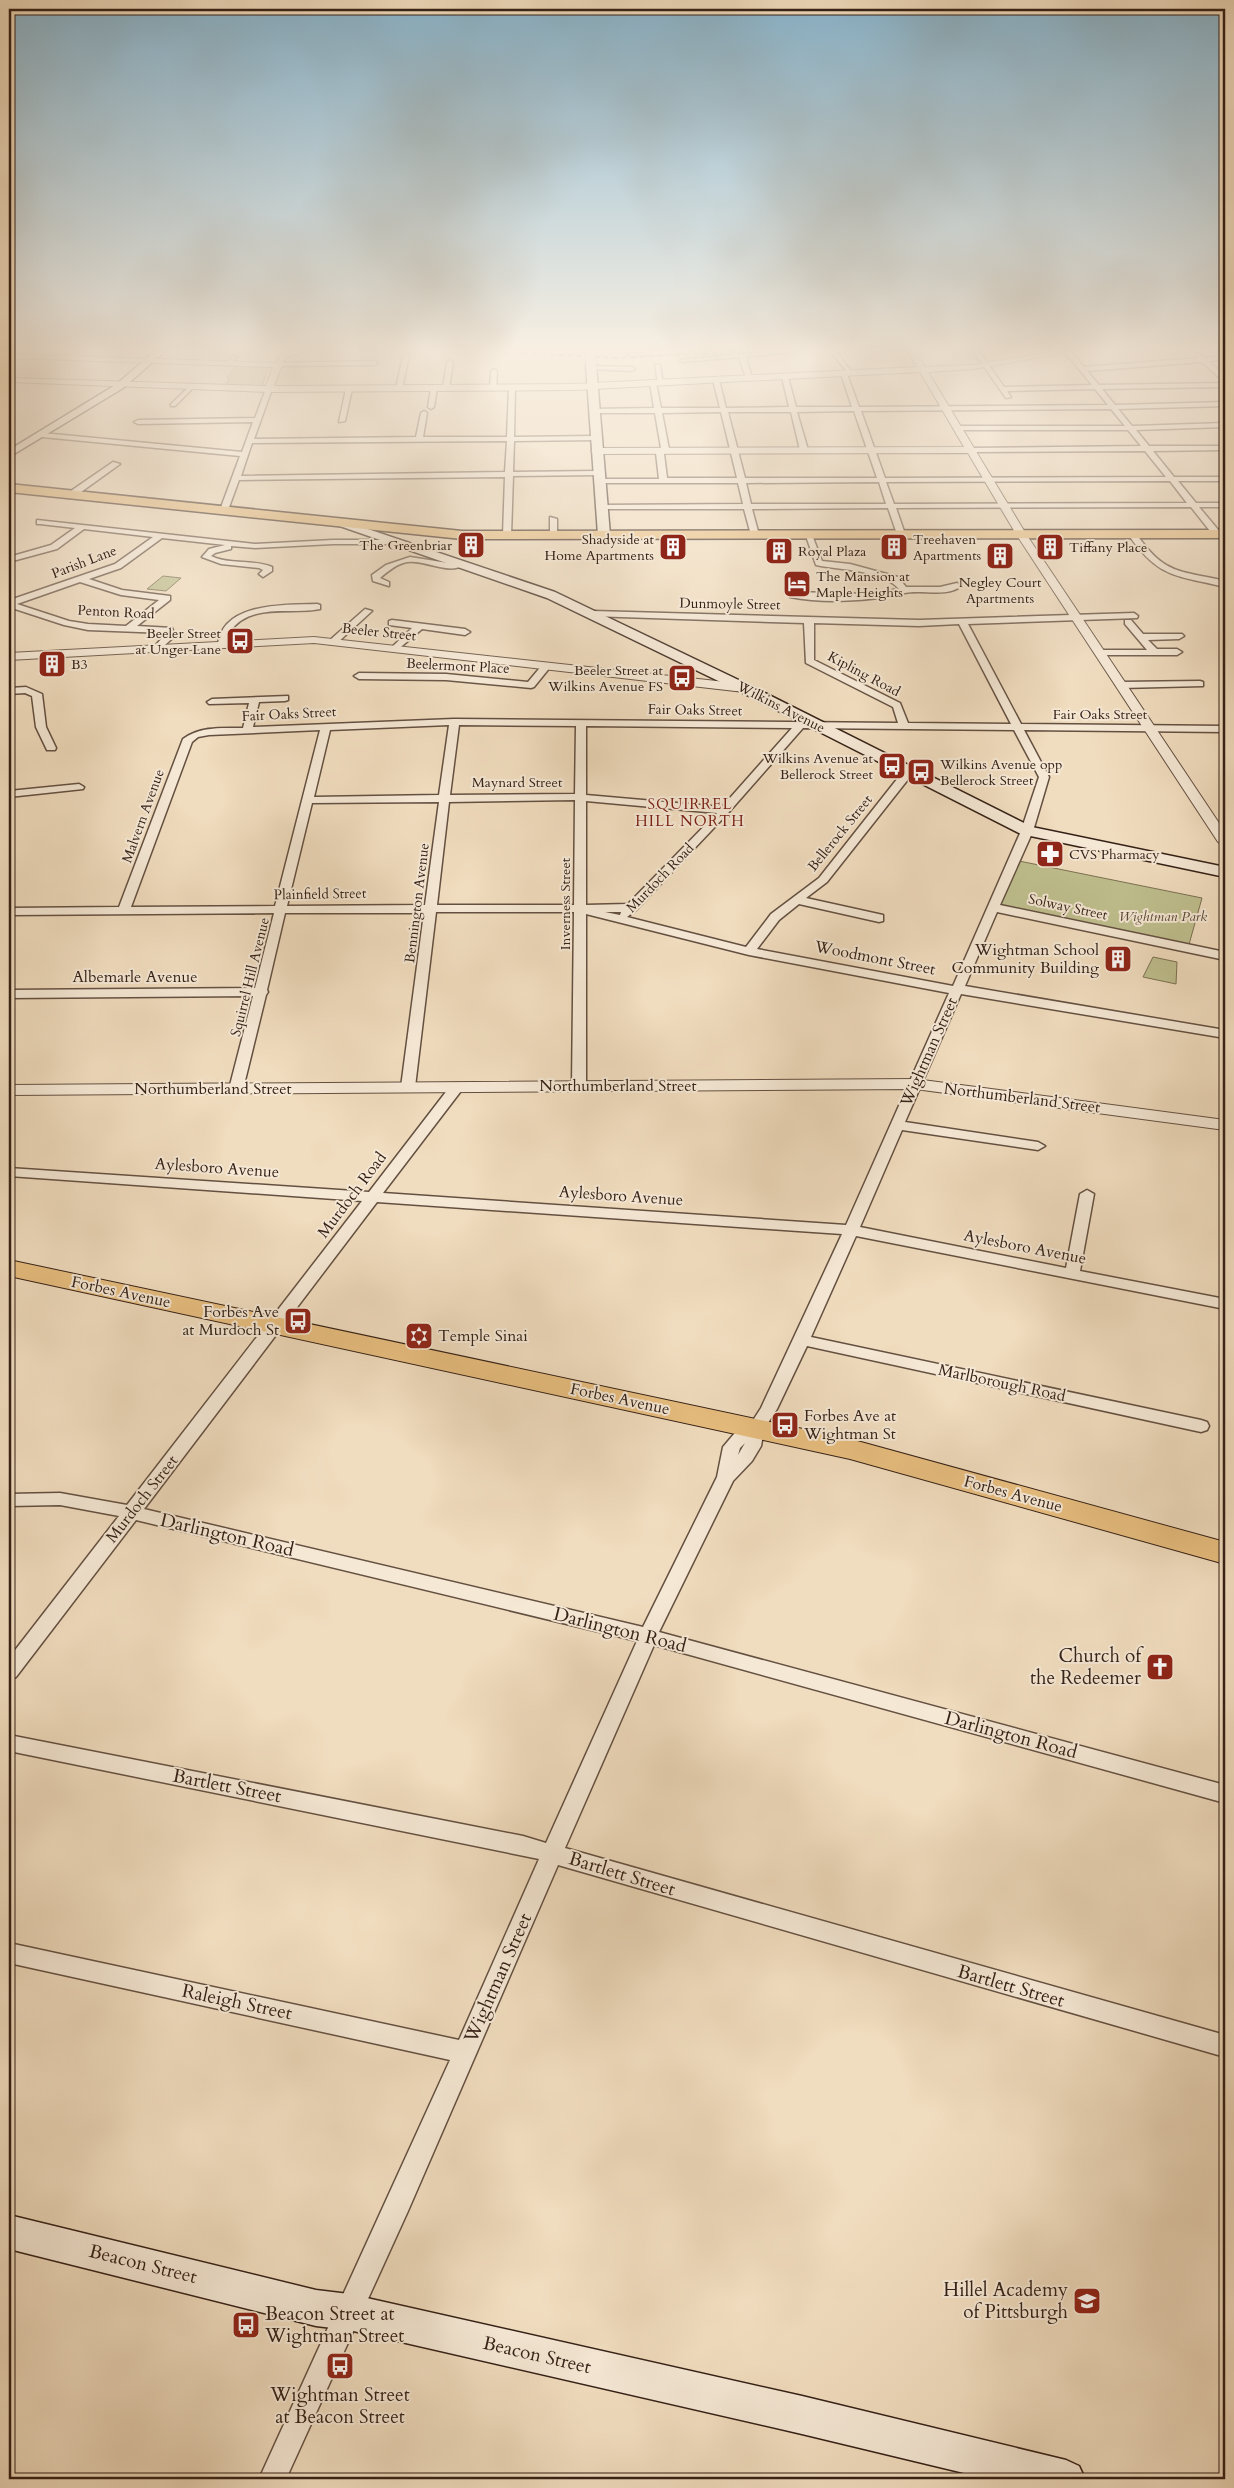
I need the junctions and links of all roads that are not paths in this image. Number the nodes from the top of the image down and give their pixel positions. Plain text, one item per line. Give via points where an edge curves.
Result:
1 (111, 467) edge
2 (240, 467) edge
3 (509, 467) edge
4 (598, 467) edge
5 (662, 467) edge
6 (738, 467) edge
7 (877, 467) edge
8 (981, 467) edge
9 (1162, 467) edge
10 (509, 474) junction
11 (599, 477) junction
12 (236, 478) junction
13 (1225, 479) edge
14 (1173, 480) junction
15 (663, 481) junction
16 (742, 481) junction
17 (882, 481) junction
18 (989, 481) junction
19 (9, 488) edge
20 (71, 495) junction
21 (1225, 505) edge
22 (602, 506) junction
23 (890, 506) junction
24 (1004, 506) junction
25 (1194, 506) junction
26 (748, 507) junction
27 (224, 510) junction
28 (553, 519) dead end
29 (40, 522) dead end
30 (341, 523) junction
31 (83, 526) junction
32 (901, 534) junction
33 (1021, 534) junction
34 (1132, 534) junction
35 (1221, 534) edge
36 (507, 535) junction
37 (554, 535) junction
38 (604, 535) junction
39 (756, 535) junction
40 (808, 535) junction
41 (160, 536) junction
42 (395, 542) junction
43 (243, 545) junction
44 (9, 560) edge
45 (460, 564) junction
46 (263, 574) dead end
47 (80, 579) junction
48 (386, 584) dead end
49 (1225, 584) edge
50 (957, 586) dead end
51 (904, 590) junction
52 (793, 595) dead end
53 (13, 602) joint
54 (317, 607) dead end
55 (368, 612) dead end
56 (593, 614) junction
57 (1076, 617) junction
58 (808, 620) junction
59 (962, 621) junction
60 (392, 623) dead end
61 (419, 627) junction
62 (129, 628) junction
63 (465, 632) dead end
64 (1179, 636) dead end
65 (1140, 637) junction
66 (333, 642) junction
67 (223, 645) junction
68 (396, 648) junction
69 (157, 649) junction
70 (1154, 652) junction
71 (1177, 652) dead end
72 (1100, 653) junction
73 (9, 657) edge
74 (546, 666) junction
75 (359, 676) dead end
76 (1200, 684) dead end
77 (1122, 685) junction
78 (744, 688) junction
79 (9, 691) edge
80 (285, 698) dead end
81 (212, 702) dead end
82 (254, 702) junction
83 (454, 722) junction
84 (581, 722) junction
85 (801, 724) junction
86 (817, 725) junction
87 (326, 726) junction
88 (904, 726) junction
89 (1018, 728) junction
90 (1150, 728) junction
91 (1225, 729) edge
92 (248, 730) junction
93 (195, 735) joint
94 (51, 748) dead end
95 (909, 771) junction
96 (79, 788) dead end
97 (9, 794) edge
98 (445, 798) junction
99 (581, 798) junction
100 (308, 800) junction
101 (725, 810) junction
102 (1027, 831) junction
103 (1225, 842) edge
104 (1225, 872) edge
105 (798, 900) junction
106 (992, 907) junction
107 (432, 908) junction
108 (632, 908) junction
109 (580, 909) junction
110 (124, 910) junction
111 (282, 910) junction
112 (9, 911) edge
113 (878, 918) dead end
114 (620, 920) junction
115 (749, 951) junction
116 (1225, 956) edge
117 (956, 990) junction
118 (262, 992) junction
119 (9, 994) edge
120 (1225, 1034) edge
121 (915, 1084) junction
122 (579, 1086) junction
123 (458, 1087) junction
124 (408, 1088) junction
125 (236, 1089) junction
126 (9, 1090) edge
127 (897, 1125) junction
128 (1225, 1125) edge
129 (1038, 1146) dead end
130 (9, 1172) edge
131 (1087, 1194) dead end
132 (373, 1196) junction
133 (850, 1230) junction
134 (9, 1268) edge
135 (1072, 1275) junction
136 (1224, 1299) edge
137 (273, 1325) junction
138 (802, 1340) junction
139 (1201, 1426) dead end
140 (756, 1429) junction
141 (9, 1500) edge
142 (131, 1512) junction
143 (1225, 1553) edge
144 (648, 1636) junction
145 (9, 1672) edge
146 (9, 1743) edge
147 (1225, 1794) edge
148 (553, 1853) junction
149 (9, 1953) edge
150 (1225, 2046) edge
151 (465, 2052) junction
152 (9, 2232) edge
153 (349, 2312) junction
154 (272, 2479) edge
155 (1066, 2479) edge

1 - 20 street
2 - 12 street
3 - 10 street
4 - 11 main road
5 - 15 street
6 - 16 street
7 - 17 street
8 - 18 street
9 - 14 street
10 - 11 street
10 - 12 street
10 - 36 street
11 - 15 street
11 - 22 main road
12 - 27 street
13 - 14 street
14 - 18 street
14 - 25 street
15 - 16 street
16 - 17 street
16 - 26 street
17 - 18 street
17 - 23 street
18 - 24 street
19 - 20 highway
20 - 27 highway
21 - 25 street
22 - 26 street
22 - 38 main road
23 - 24 street
23 - 26 street
23 - 32 street
24 - 25 street
24 - 33 street
25 - 35 street
26 - 39 street
27 - 30 highway
28 - 37 street
29 - 31 street
30 - 36 highway via 462,535
30 - 42 main road, Wilkins Avenue
31 - 41 street
31 - 44 street via 54,547
32 - 33 highway
32 - 40 highway
33 - 34 highway
33 - 57 street
34 - 35 highway
34 - 49 street via 1147,557 1162,568
36 - 37 highway
37 - 38 highway
38 - 39 highway
39 - 40 highway
40 - 51 street via 819,563 895,579
41 - 43 street
41 - 47 street, Parish Lane via 118,566
42 - 43 street
42 - 45 main road, Wilkins Avenue
43 - 46 street via 212,550 206,557 214,561 269,568
45 - 48 street via 452,566 404,559 375,577
45 - 56 main road, Wilkins Avenue via 551,595
47 - 53 street, Parish Lane
47 - 62 street via 120,592 167,598
50 - 51 street via 940,590
51 - 52 street via 897,595 876,596
53 - 62 street, Penton Road via 12,605 68,623
54 - 67 street via 270,609 249,614 226,630
55 - 66 street
56 - 58 street, Dunmoyle Street
56 - 78 main road, Wilkins Avenue
57 - 59 street, Dunmoyle Street
57 - 65 street, Dunmoyle Street via 1131,619
57 - 72 street
58 - 59 street, Dunmoyle Street
58 - 88 street, Kipling Road via 809,661 897,705
59 - 89 street, Wightman Street
60 - 61 street
61 - 63 street
61 - 68 street
62 - 69 street, Penton Road via 169,630 170,636
64 - 65 street
65 - 70 street
66 - 67 street, Beeler Street via 314,640
66 - 68 street, Beeler Street
67 - 69 street, Beeler Street
68 - 74 street, Beeler Street
69 - 73 street, Beeler Street
70 - 71 street
70 - 72 street
72 - 77 street
74 - 75 street, Beelermont Place via 531,685 446,677
74 - 78 street, Beeler Street
76 - 77 street
77 - 90 street
78 - 86 main road, Wilkins Avenue
79 - 94 street via 26,690 37,694 41,727
80 - 82 street
81 - 82 street
82 - 92 street
83 - 84 street, Fair Oaks Street
83 - 87 street, Fair Oaks Street
83 - 98 street, Bennington Avenue
84 - 85 street, Fair Oaks Street
84 - 99 street, Inverness Street
85 - 86 street, Fair Oaks Street
85 - 101 street, Murdoch Road
86 - 88 street, Fair Oaks Street
86 - 95 main road, Wilkins Avenue
87 - 92 street, Fair Oaks Street
87 - 100 street, Squirrel Hill Avenue
88 - 89 street, Fair Oaks Street
89 - 90 street, Fair Oaks Street
89 - 102 street, Wightman Street via 1044,777
90 - 91 street, Fair Oaks Street
90 - 103 street
92 - 93 street, Fair Oaks Street
93 - 110 street, Malvern Avenue via 187,741
95 - 102 main road, Wilkins Avenue
95 - 105 street, Bellerock Street via 823,880
96 - 97 street
98 - 99 street, Maynard Street
98 - 100 street, Maynard Street
98 - 107 street, Bennington Avenue
99 - 101 street, Maynard Street
99 - 109 street, Inverness Street
100 - 111 street, Squirrel Hill Avenue
101 - 108 street, Murdoch Road
102 - 104 main road, Wilkins Avenue
102 - 106 street, Wightman Street
105 - 113 street
105 - 115 street, Bellerock Street via 775,917
106 - 116 street, Solway Street
106 - 117 street, Wightman Street
107 - 109 street, Plainfield Street
107 - 111 street, Plainfield Street
107 - 124 street, Bennington Avenue
108 - 109 street, Plainfield Street
108 - 114 street, Murdoch Road
109 - 114 street, Woodmont Street
109 - 122 street, Inverness Street
110 - 111 street, Plainfield Street
110 - 112 street, Plainfield Street
111 - 118 street, Squirrel Hill Avenue
114 - 115 street, Woodmont Street
115 - 117 street, Woodmont Street
117 - 120 street, Woodmont Street
117 - 121 street, Wightman Street
118 - 119 street, Albemarle Avenue
118 - 125 street, Squirrel Hill Avenue
121 - 122 street, Northumberland Street
121 - 127 street, Wightman Street
121 - 128 street, Northumberland Street
122 - 123 street, Northumberland Street
123 - 124 street, Northumberland Street
123 - 132 street, Murdoch Road
124 - 125 street, Northumberland Street
125 - 126 street, Northumberland Street
127 - 129 street
127 - 133 street, Wightman Street
130 - 132 street, Aylesboro Avenue
131 - 135 street
132 - 133 street, Aylesboro Avenue
132 - 137 street, Murdoch Road
133 - 135 street, Aylesboro Avenue
133 - 138 street, Wightman Street
134 - 137 main road, Forbes Avenue
135 - 136 street, Aylesboro Avenue
137 - 140 main road, Forbes Avenue
137 - 142 street, Murdoch Street
138 - 139 street, Marlborough Road
138 - 140 street, Wightman Street
140 - 143 main road, Forbes Avenue via 850,1449
140 - 144 street, Wightman Street via 753,1446 726,1477
141 - 142 street, Darlington Road via 60,1500
142 - 144 street, Darlington Road
142 - 145 street, Murdoch Street
144 - 147 street, Darlington Road
144 - 148 street, Wightman Street
146 - 148 street, Bartlett Street
148 - 150 street, Bartlett Street via 696,1897
148 - 151 street, Wightman Street
149 - 151 street, Raleigh Street
151 - 153 street, Wightman Street
152 - 153 main road, Beacon Street via 316,2308
153 - 154 street, Wightman Street
153 - 155 main road, Beacon Street

